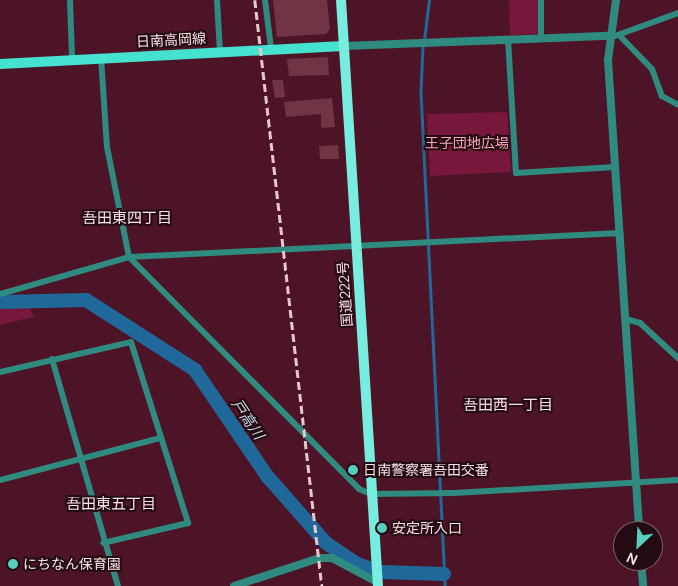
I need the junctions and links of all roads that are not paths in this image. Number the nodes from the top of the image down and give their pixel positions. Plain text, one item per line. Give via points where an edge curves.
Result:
1 (70, 0) edge
2 (217, 0) edge
3 (265, 0) edge
4 (341, 0) edge
5 (541, 0) edge
6 (616, 0) edge
7 (678, 13) edge
8 (619, 35) junction
9 (609, 36) junction
10 (541, 38) junction
11 (508, 39) junction
12 (344, 46) junction
13 (271, 48) junction
14 (220, 52) junction
15 (101, 57) junction
16 (72, 58) junction
17 (0, 64) edge
18 (678, 105) edge
19 (616, 167) junction
20 (620, 233) junction
21 (356, 248) junction
22 (129, 257) junction
23 (0, 294) edge
24 (626, 320) junction
25 (678, 358) edge
26 (52, 360) junction
27 (0, 372) edge
28 (160, 438) junction
29 (83, 458) junction
30 (0, 480) edge
31 (678, 480) edge
32 (635, 483) junction
33 (371, 494) junction
34 (638, 521) edge
35 (103, 543) junction
36 (642, 571) edge
37 (378, 584) edge
38 (118, 586) edge
39 (234, 586) edge
40 (643, 586) edge

1 - 16 street
2 - 14 street
3 - 13 street
4 - 12 highway, 国道222号
5 - 10 street
6 - 9 street
7 - 8 street
8 - 9 street
8 - 18 street via 652,70 662,96
9 - 10 street
9 - 19 street
10 - 11 street
11 - 12 street
11 - 19 street via 516,173
12 - 13 main road, 日南高岡線
12 - 21 highway, 国道222号
13 - 14 main road, 日南高岡線
14 - 15 main road, 日南高岡線
15 - 16 main road, 日南高岡線
15 - 22 street via 106,147
16 - 17 main road, 日南高岡線
19 - 20 street
20 - 21 street
20 - 24 street
21 - 22 street
21 - 33 highway, 国道222号
22 - 23 street
22 - 33 street via 307,441 359,489
24 - 25 street via 640,323
24 - 32 street
26 - 27 street
26 - 28 street via 131,342
26 - 29 street
28 - 29 street
28 - 35 street via 188,522
29 - 30 street
29 - 35 street
31 - 32 street
32 - 33 street
32 - 34 street
33 - 37 highway, 国道222号
35 - 38 street
36 - 40 street
37 - 39 street via 332,558 319,558

